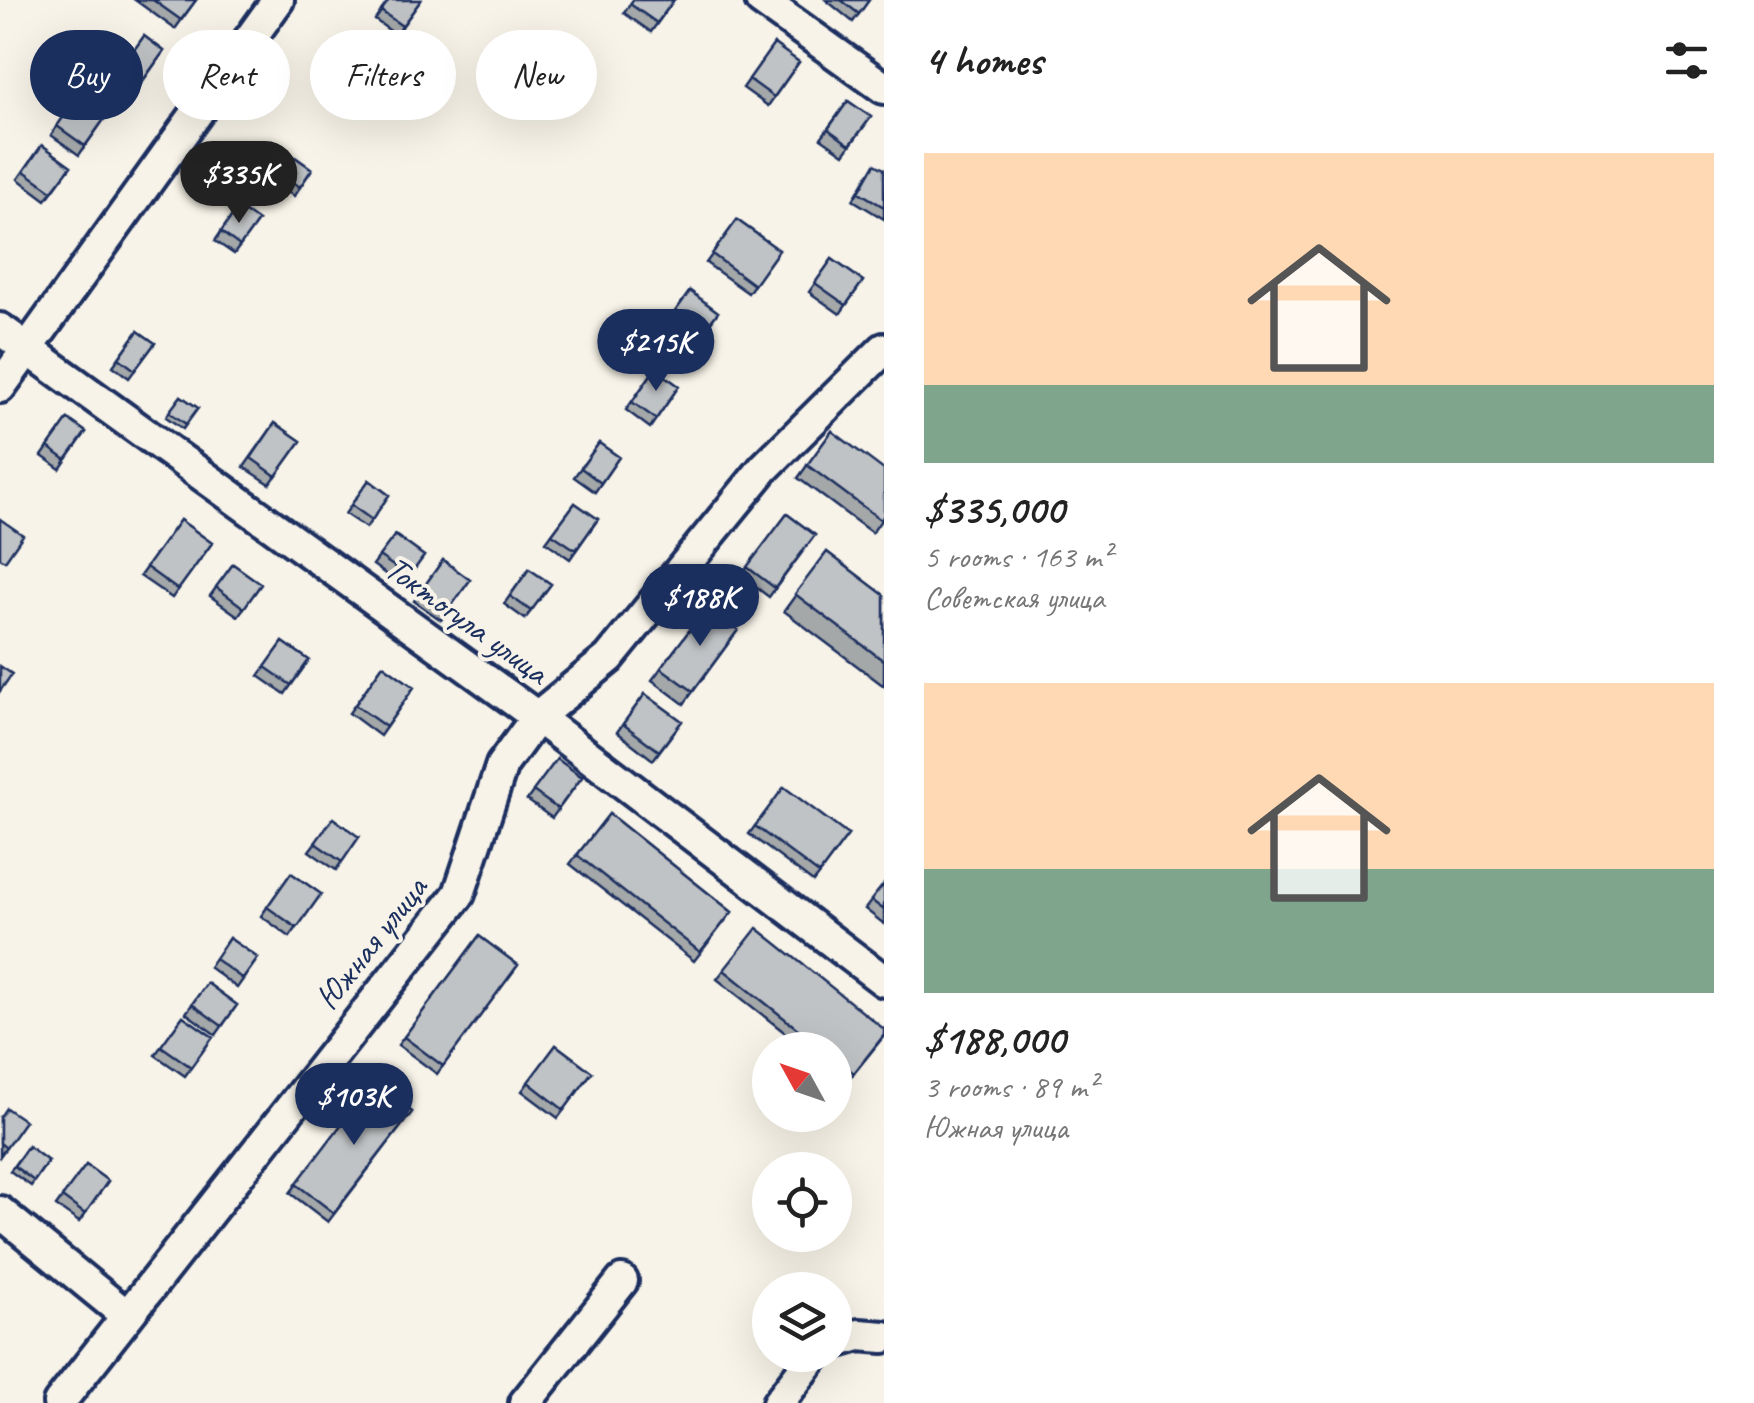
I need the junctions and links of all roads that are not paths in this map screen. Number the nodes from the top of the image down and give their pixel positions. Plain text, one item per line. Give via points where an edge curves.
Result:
1 (278, 0) edge
2 (761, 0) edge
3 (884, 88) edge
4 (0, 329) edge
5 (884, 349) edge
6 (28, 350) junction
7 (0, 388) edge
8 (536, 717) junction
9 (884, 980) edge
10 (0, 1212) edge
11 (622, 1281) dead end
12 (128, 1316) junction
13 (852, 1337) edge
14 (884, 1337) edge
15 (802, 1372) edge
16 (60, 1403) edge
17 (526, 1403) edge
18 (778, 1403) edge

1 - 6 street
2 - 3 street
4 - 6 street, Токтогула улица
5 - 8 street, Южная улица via 764,468 610,658
6 - 7 street
6 - 8 street, Токтогула улица
8 - 9 street, Токтогула улица
8 - 12 street, Южная улица via 502,765 458,894
10 - 12 street
11 - 17 street
12 - 16 street, Южная улица
13 - 14 street
15 - 18 street

